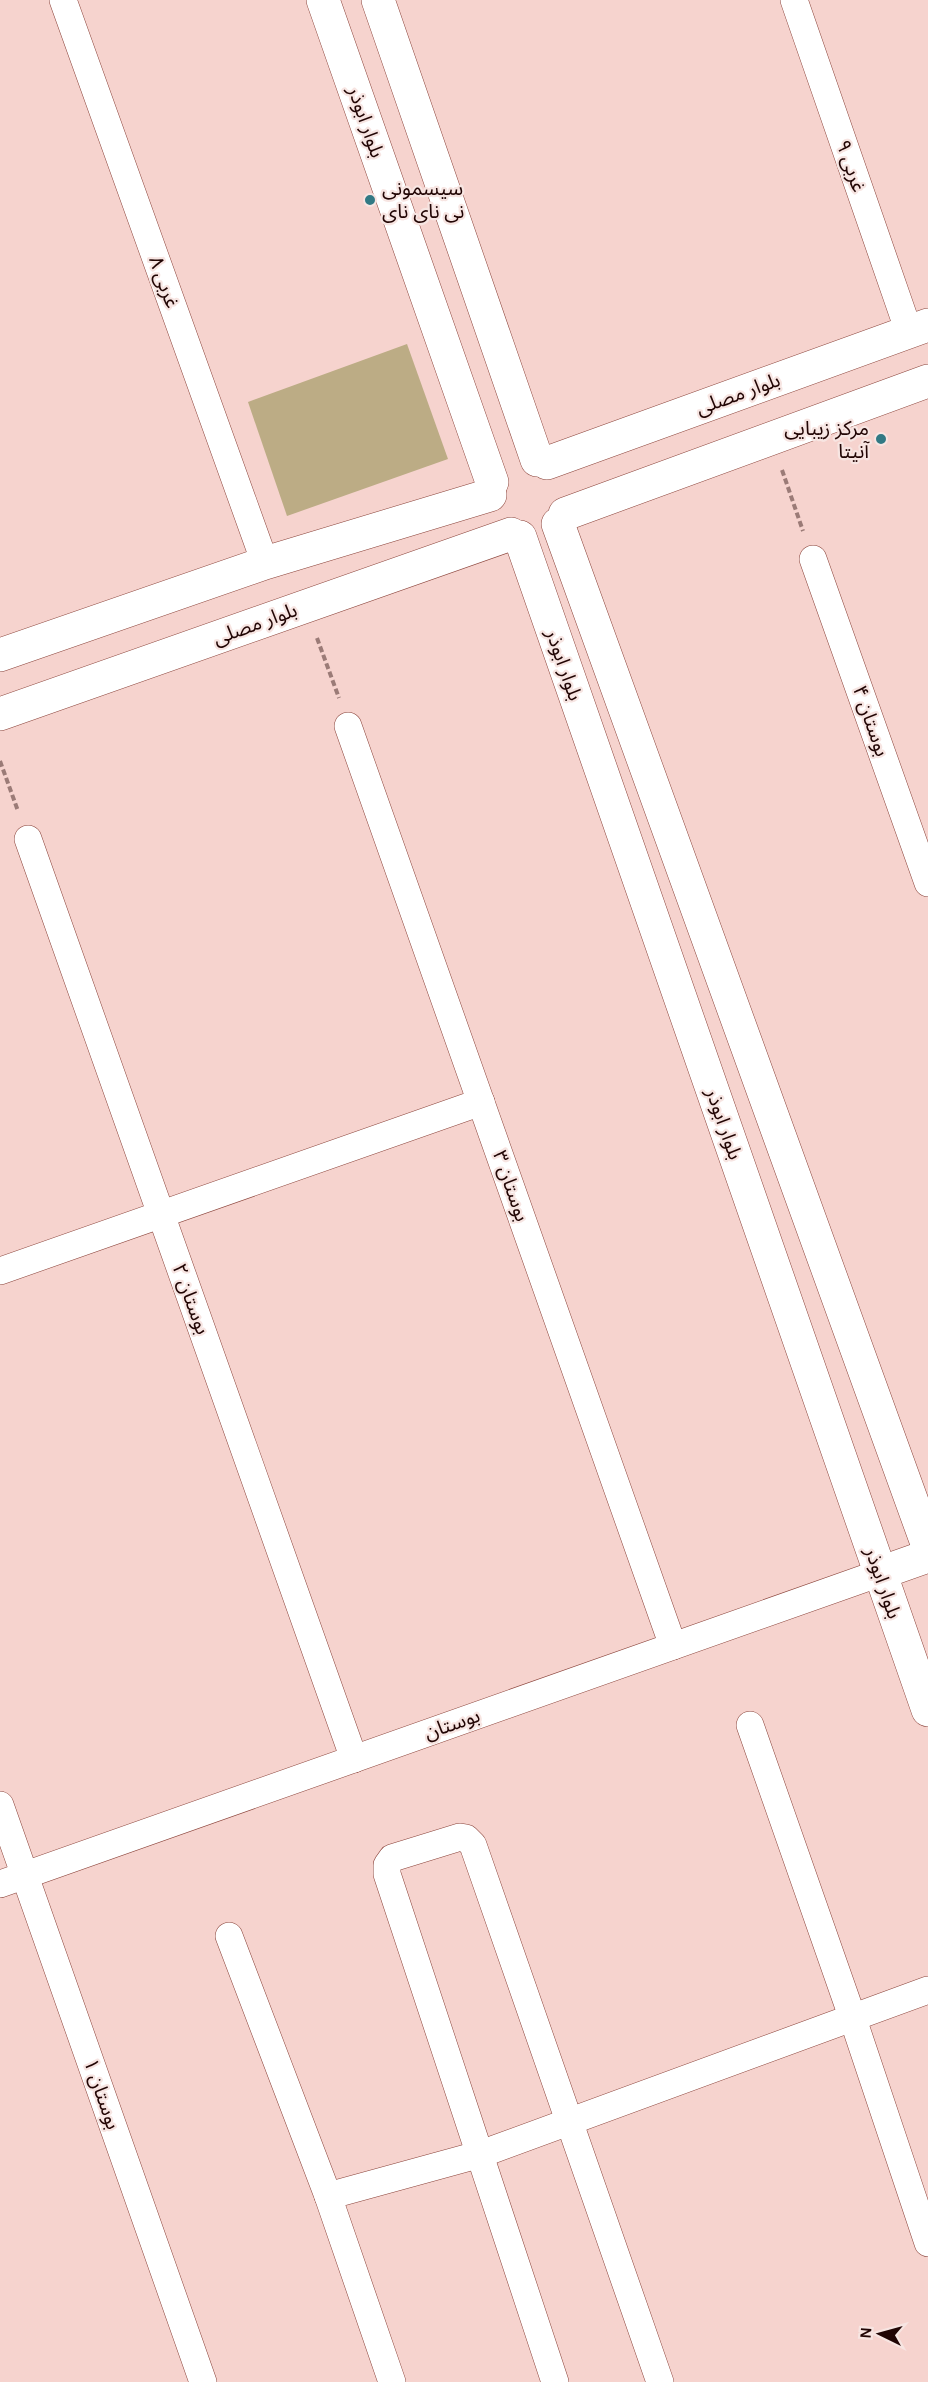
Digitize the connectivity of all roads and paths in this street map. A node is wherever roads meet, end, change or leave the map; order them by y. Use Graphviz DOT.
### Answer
graph roads {
  1 [pos="63,0"];
  2 [pos="323,0"];
  3 [pos="378,0"];
  4 [pos="794,0"];
  5 [pos="918,328"];
  6 [pos="928,381"];
  7 [pos="770,438"];
  8 [pos="542,461"];
  9 [pos="491,489"];
  10 [pos="562,519"];
  11 [pos="516,536"];
  12 [pos="813,559"];
  13 [pos="265,563"];
  14 [pos="306,606"];
  15 [pos="0,654"];
  16 [pos="0,714"];
  17 [pos="348,726"];
  18 [pos="0,761"];
  19 [pos="28,839"];
  20 [pos="928,883"];
  21 [pos="481,1102"];
  22 [pos="161,1214"];
  23 [pos="0,1271"];
  24 [pos="928,1546"];
  25 [pos="928,1556"];
  26 [pos="880,1573"];
  27 [pos="674,1646"];
  28 [pos="928,1710"];
  29 [pos="750,1725"];
  30 [pos="354,1759"];
  31 [pos="0,1805"];
  32 [pos="12,1879"];
  33 [pos="230,1936"];
  34 [pos="928,1990"];
  35 [pos="853,2019"];
  36 [pos="569,2121"];
  37 [pos="481,2154"];
  38 [pos="327,2196"];
  39 [pos="928,2243"];
  40 [pos="203,2382"];
  41 [pos="392,2382"];
  42 [pos="555,2382"];
  43 [pos="660,2382"];
  1 -- 13 [label="street, ۸ غربی"];
  2 -- 9 [label="main road, بلوار ابوذر"];
  3 -- 8 [label="main road"];
  4 -- 5 [label="street, ۹ غربی"];
  5 -- 8 [label="main road, بلوار مصلی"];
  6 -- 7 [label="main road"];
  7 -- 10 [label="main road"];
  7 -- 12 [label="path"];
  8 -- 9 [label="main road"];
  8 -- 10 [label="main road"];
  9 -- 11 [label="main road"];
  9 -- 13 [label="main road"];
  10 -- 11 [label="main road"];
  10 -- 24 [label="main road"];
  11 -- 14 [label="main road, بلوار مصلی"];
  11 -- 26 [label="main road, بلوار ابوذر"];
  12 -- 20 [label="street, بوستان ۴"];
  13 -- 15 [label="main road"];
  14 -- 16 [label="main road, بلوار مصلی"];
  14 -- 17 [label="path"];
  17 -- 21 [label="street, بوستان ۳"];
  18 -- 19 [label="path"];
  19 -- 22 [label="street, بوستان ۲"];
  21 -- 22 [label="street"];
  21 -- 27 [label="street, بوستان ۳"];
  22 -- 23 [label="street"];
  22 -- 30 [label="street, بوستان ۲"];
  25 -- 26 [label="main road"];
  26 -- 27 [label="street, بوستان"];
  26 -- 28 [label="main road, بلوار ابوذر"];
  27 -- 30 [label="street, بوستان"];
  29 -- 35 [label="street"];
  30 -- 32 [label="street, بوستان"];
  31 -- 32 [label="street, بوستان ۱"];
  32 -- 40 [label="street, بوستان ۱"];
  33 -- 38 [label="street"];
  34 -- 35 [label="street"];
  35 -- 36 [label="street"];
  35 -- 39 [label="street"];
  36 -- 37 [label="street"];
  36 -- 37 [label="street"];
  36 -- 43 [label="street"];
  37 -- 38 [label="street"];
  37 -- 42 [label="street"];
  38 -- 41 [label="street"];
}
